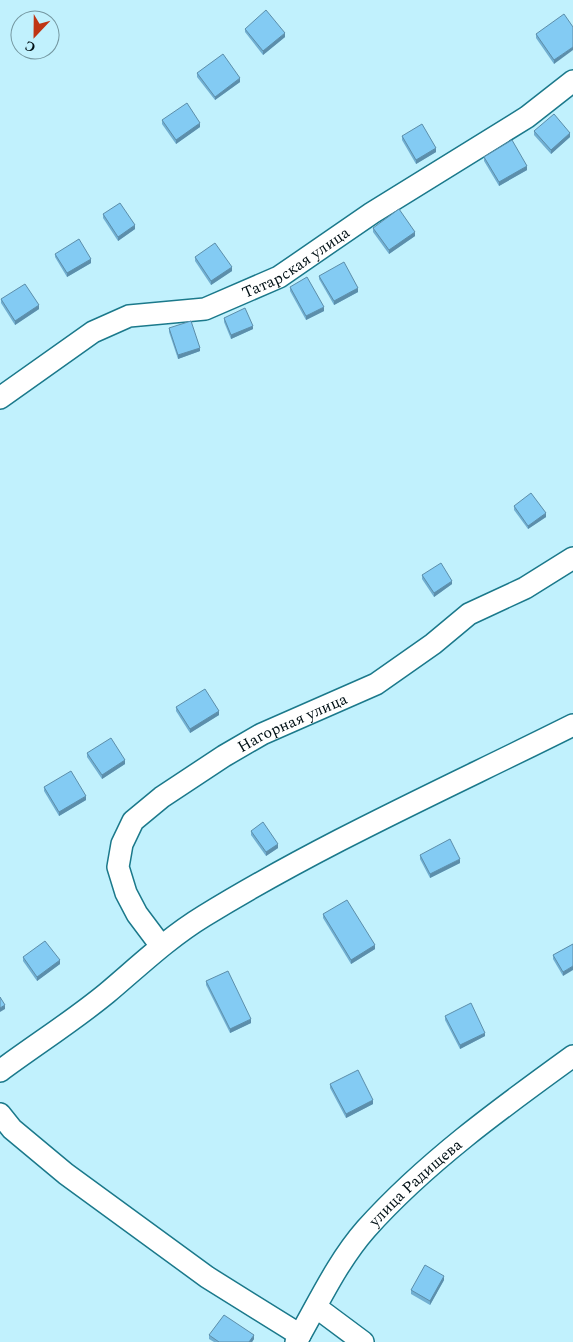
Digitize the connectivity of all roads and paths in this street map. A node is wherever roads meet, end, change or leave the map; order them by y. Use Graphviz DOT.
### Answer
graph roads {
  1 [pos="573,81"];
  2 [pos="0,398"];
  3 [pos="573,558"];
  4 [pos="573,725"];
  5 [pos="161,946"];
  6 [pos="573,1056"];
  7 [pos="0,1071"];
  8 [pos="0,1114"];
  9 [pos="316,1307"];
  10 [pos="298,1339"];
  11 [pos="363,1342"];
  1 -- 2 [label="street, Татарская улица"];
  3 -- 5 [label="street, Нагорная улица"];
  4 -- 5 [label="street"];
  5 -- 7 [label="street"];
  6 -- 9 [label="street, улица Радищева"];
  8 -- 10 [label="street"];
  9 -- 10 [label="street, улица Радищева"];
  9 -- 11 [label="street"];
}
